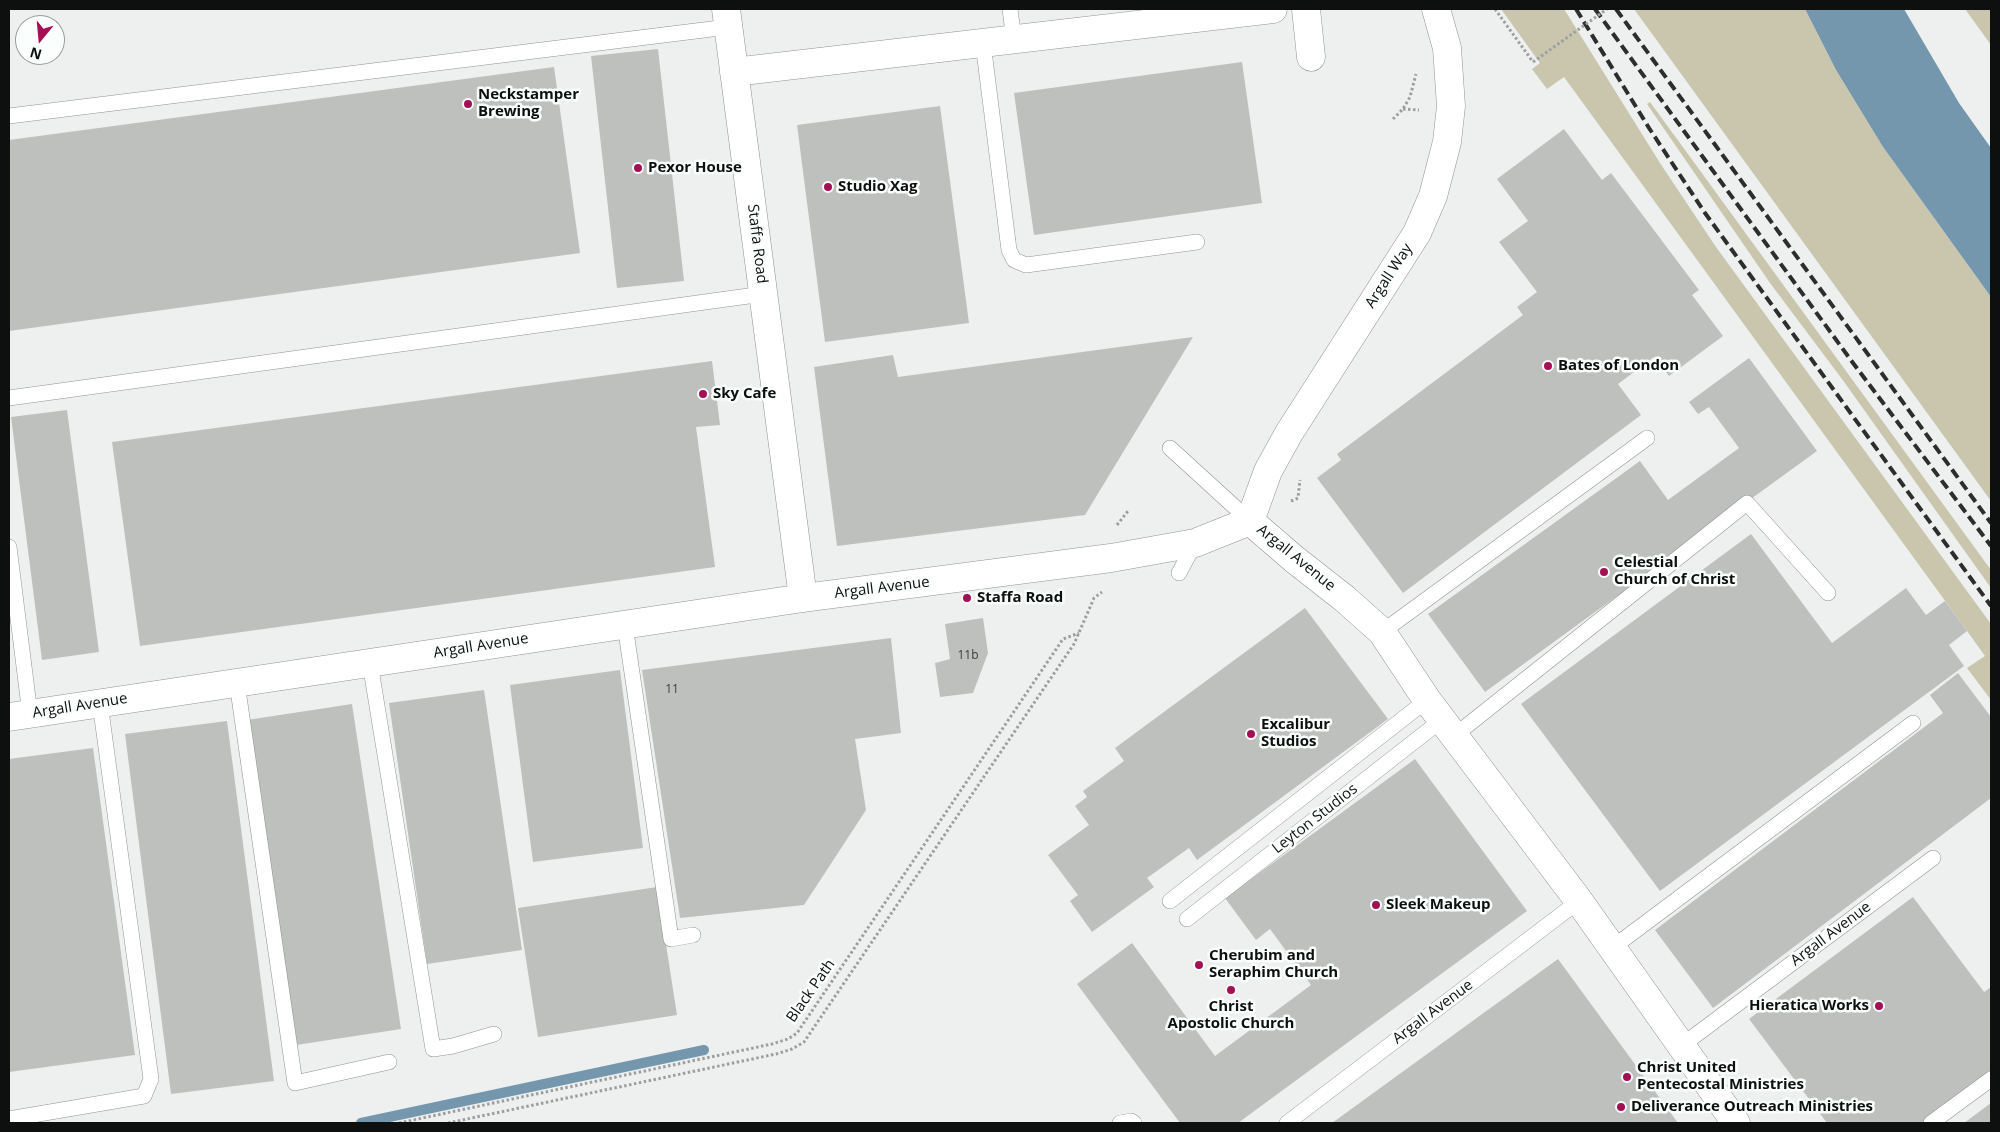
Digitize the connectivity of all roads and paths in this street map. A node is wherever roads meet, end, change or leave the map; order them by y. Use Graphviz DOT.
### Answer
graph roads {
  1 [pos="1010,9"];
  2 [pos="1273,9"];
  3 [pos="1306,9"];
  4 [pos="1436,9"];
  5 [pos="1495,9"];
  6 [pos="1607,9"];
  7 [pos="727,18"];
  8 [pos="1014,40"];
  9 [pos="983,43"];
  10 [pos="1311,57"];
  11 [pos="734,72"];
  12 [pos="1410,97"];
  13 [pos="1427,108"];
  14 [pos="1403,109"];
  15 [pos="9,116"];
  16 [pos="1393,119"];
  17 [pos="1197,242"];
  18 [pos="763,294"];
  19 [pos="9,398"];
  20 [pos="1647,438"];
  21 [pos="1170,448"];
  22 [pos="1250,521"];
  23 [pos="1195,543"];
  24 [pos="9,547"];
  25 [pos="1179,573"];
  26 [pos="1828,593"];
  27 [pos="803,598"];
  28 [pos="1094,598"];
  29 [pos="625,625"];
  30 [pos="1079,632"];
  31 [pos="1382,632"];
  32 [pos="370,663"];
  33 [pos="237,683"];
  34 [pos="100,704"];
  35 [pos="20,716"];
  36 [pos="1441,718"];
  37 [pos="1913,723"];
  38 [pos="1933,858"];
  39 [pos="1170,901"];
  40 [pos="1579,901"];
  41 [pos="1187,918"];
  42 [pos="693,935"];
  43 [pos="1612,948"];
  44 [pos="494,1034"];
  45 [pos="1682,1046"];
  46 [pos="389,1062"];
  47 [pos="1991,1079"];
  48 [pos="9,1119"];
  49 [pos="399,1123"];
  50 [pos="448,1123"];
  51 [pos="1120,1123"];
  52 [pos="1134,1123"];
  53 [pos="1287,1123"];
  54 [pos="1736,1123"];
  55 [pos="1931,1123"];
  1 -- 8 [label="lane"];
  2 -- 8 [label="street"];
  3 -- 10 [label="street"];
  4 -- 22 [label="street, Argall Way"];
  5 -- 6 [label="path, bridge"];
  7 -- 11 [label="street, Staffa Road"];
  7 -- 15 [label="lane"];
  8 -- 9 [label="street"];
  9 -- 11 [label="street"];
  9 -- 17 [label="lane"];
  11 -- 18 [label="street, Staffa Road"];
  12 -- 14 [label="path"];
  13 -- 14 [label="path"];
  14 -- 16 [label="path"];
  18 -- 19 [label="lane"];
  18 -- 27 [label="street, Staffa Road"];
  20 -- 31 [label="lane"];
  21 -- 22 [label="lane"];
  22 -- 23 [label="street, Argall Avenue"];
  22 -- 31 [label="street, Argall Avenue"];
  23 -- 25 [label="lane"];
  23 -- 27 [label="street, Argall Avenue"];
  24 -- 35 [label="lane"];
  26 -- 36 [label="lane"];
  27 -- 29 [label="street, Argall Avenue"];
  28 -- 30 [label="path, Black Path"];
  29 -- 32 [label="street, Argall Avenue"];
  29 -- 42 [label="lane"];
  30 -- 49 [label="path, Black Path"];
  30 -- 50 [label="path, Black Path"];
  31 -- 36 [label="street, Argall Avenue"];
  32 -- 33 [label="street, Argall Avenue"];
  32 -- 44 [label="lane"];
  33 -- 34 [label="street, Argall Avenue"];
  33 -- 46 [label="lane"];
  34 -- 35 [label="street, Argall Avenue"];
  34 -- 48 [label="lane"];
  36 -- 39 [label="lane"];
  36 -- 40 [label="street, Argall Avenue"];
  36 -- 41 [label="lane, Leyton Studios"];
  37 -- 43 [label="lane"];
  38 -- 45 [label="lane, Argall Avenue"];
  40 -- 43 [label="street, Argall Avenue"];
  40 -- 53 [label="lane, Argall Avenue"];
  43 -- 45 [label="street, Argall Avenue"];
  45 -- 54 [label="street, Argall Avenue"];
  47 -- 55 [label="lane"];
  51 -- 52 [label="lane"];
}
